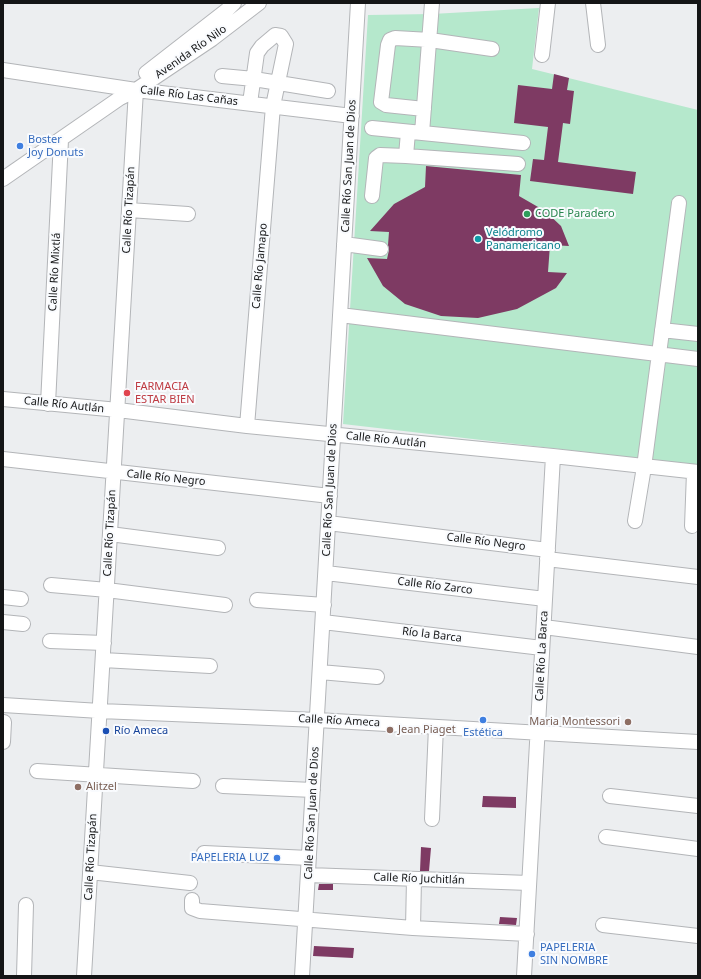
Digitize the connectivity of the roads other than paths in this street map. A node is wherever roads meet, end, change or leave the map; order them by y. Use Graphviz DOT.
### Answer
graph roads {
  1 [pos="234,3"];
  2 [pos="259,3"];
  3 [pos="358,3"];
  4 [pos="432,3"];
  5 [pos="548,3"];
  6 [pos="594,3"];
  7 [pos="430,40"];
  8 [pos="598,45"];
  9 [pos="492,49"];
  10 [pos="542,55"];
  11 [pos="3,70"];
  12 [pos="222,76"];
  13 [pos="254,79"];
  14 [pos="278,84"];
  15 [pos="328,91"];
  16 [pos="128,92"];
  17 [pos="250,103"];
  18 [pos="273,106"];
  19 [pos="424,109"];
  20 [pos="352,116"];
  21 [pos="372,128"];
  22 [pos="408,132"];
  23 [pos="422,133"];
  24 [pos="61,140"];
  25 [pos="523,143"];
  26 [pos="406,156"];
  27 [pos="518,164"];
  28 [pos="3,179"];
  29 [pos="372,196"];
  30 [pos="679,203"];
  31 [pos="129,210"];
  32 [pos="188,214"];
  33 [pos="344,244"];
  34 [pos="380,250"];
  35 [pos="340,315"];
  36 [pos="662,330"];
  37 [pos="698,334"];
  38 [pos="659,354"];
  39 [pos="698,359"];
  40 [pos="3,399"];
  41 [pos="48,404"];
  42 [pos="118,410"];
  43 [pos="247,426"];
  44 [pos="334,434"];
  45 [pos="553,456"];
  46 [pos="3,459"];
  47 [pos="644,466"];
  48 [pos="114,472"];
  49 [pos="696,472"];
  50 [pos="330,496"];
  51 [pos="635,521"];
  52 [pos="328,523"];
  53 [pos="692,526"];
  54 [pos="110,534"];
  55 [pos="218,548"];
  56 [pos="548,555"];
  57 [pos="326,573"];
  58 [pos="698,577"];
  59 [pos="51,585"];
  60 [pos="107,590"];
  61 [pos="3,597"];
  62 [pos="21,599"];
  63 [pos="545,599"];
  64 [pos="257,600"];
  65 [pos="225,605"];
  66 [pos="324,606"];
  67 [pos="3,622"];
  68 [pos="323,622"];
  69 [pos="23,624"];
  70 [pos="544,627"];
  71 [pos="50,641"];
  72 [pos="104,643"];
  73 [pos="698,647"];
  74 [pos="542,648"];
  75 [pos="103,660"];
  76 [pos="210,666"];
  77 [pos="320,672"];
  78 [pos="377,677"];
  79 [pos="3,706"];
  80 [pos="100,711"];
  81 [pos="317,720"];
  82 [pos="4,722"];
  83 [pos="436,727"];
  84 [pos="538,733"];
  85 [pos="3,742"];
  86 [pos="698,742"];
  87 [pos="37,772"];
  88 [pos="96,775"];
  89 [pos="193,781"];
  90 [pos="223,786"];
  91 [pos="313,790"];
  92 [pos="610,796"];
  93 [pos="698,806"];
  94 [pos="432,819"];
  95 [pos="606,837"];
  96 [pos="698,849"];
  97 [pos="204,853"];
  98 [pos="309,858"];
  99 [pos="90,872"];
  100 [pos="308,875"];
  101 [pos="414,879"];
  102 [pos="190,883"];
  103 [pos="529,883"];
  104 [pos="192,900"];
  105 [pos="26,905"];
  106 [pos="306,920"];
  107 [pos="603,925"];
  108 [pos="413,928"];
  109 [pos="526,934"];
  110 [pos="698,936"];
  111 [pos="24,976"];
  112 [pos="84,976"];
  113 [pos="302,976"];
  114 [pos="524,976"];
  1 -- 16 [label="street, Avenida Río Nilo"];
  2 -- 16 [label="street, Avenida Río Nilo"];
  3 -- 20 [label="street, Calle Río San Juan de Dios"];
  4 -- 7 [label="street"];
  5 -- 10 [label="street"];
  6 -- 8 [label="street"];
  7 -- 9 [label="street"];
  7 -- 19 [label="street"];
  7 -- 19 [label="street"];
  11 -- 16 [label="street, Calle Río Las Cañas"];
  12 -- 13 [label="street"];
  13 -- 14 [label="street"];
  13 -- 14 [label="street, Calle Río Jamapo"];
  13 -- 17 [label="street"];
  14 -- 15 [label="street"];
  14 -- 18 [label="street, Calle Río Jamapo"];
  16 -- 17 [label="street, Calle Río Las Cañas"];
  16 -- 24 [label="street, Avenida Río Nilo"];
  16 -- 31 [label="street, Calle Río Tizapán"];
  17 -- 18 [label="street, Calle Río Las Cañas"];
  18 -- 20 [label="street, Calle Río Las Cañas"];
  18 -- 43 [label="street, Calle Río Jamapo"];
  19 -- 23 [label="street"];
  20 -- 33 [label="street, Calle Río San Juan de Dios"];
  21 -- 22 [label="street"];
  22 -- 23 [label="street"];
  22 -- 26 [label="street"];
  23 -- 25 [label="street"];
  24 -- 28 [label="street, Avenida Río Nilo"];
  24 -- 41 [label="street, Calle Río Mixtlá"];
  26 -- 27 [label="street"];
  26 -- 29 [label="street"];
  30 -- 36 [label="street"];
  31 -- 32 [label="street"];
  31 -- 42 [label="street, Calle Río Tizapán"];
  33 -- 34 [label="street"];
  33 -- 35 [label="street, Calle Río San Juan de Dios"];
  35 -- 38 [label="street"];
  35 -- 44 [label="street, Calle Río San Juan de Dios"];
  36 -- 37 [label="street"];
  36 -- 38 [label="street"];
  38 -- 39 [label="street"];
  38 -- 47 [label="street"];
  40 -- 41 [label="street, Calle Río Autlán"];
  41 -- 42 [label="street, Calle Río Autlán"];
  42 -- 43 [label="street, Calle Río Autlán"];
  42 -- 48 [label="street, Calle Río Tizapán"];
  43 -- 44 [label="street, Calle Río Autlán"];
  44 -- 45 [label="street, Calle Río Autlán"];
  44 -- 50 [label="street, Calle Río San Juan de Dios"];
  45 -- 47 [label="street, Calle Río Autlán"];
  45 -- 56 [label="street, Calle Río La Barca"];
  46 -- 48 [label="street, Calle Río Negro"];
  47 -- 49 [label="street, Calle Río Autlán"];
  47 -- 51 [label="street"];
  48 -- 50 [label="street, Calle Río Negro"];
  48 -- 54 [label="street, Calle Río Tizapán"];
  49 -- 53 [label="street"];
  50 -- 52 [label="street, Calle Río San Juan de Dios"];
  52 -- 56 [label="street, Calle Río Negro"];
  52 -- 57 [label="street, Calle Río San Juan de Dios"];
  54 -- 55 [label="street"];
  54 -- 60 [label="street, Calle Río Tizapán"];
  56 -- 58 [label="street, Calle Río Negro"];
  56 -- 63 [label="street, Calle Río La Barca"];
  57 -- 63 [label="street, Calle Río Zarco"];
  57 -- 66 [label="street, Calle Río San Juan de Dios"];
  59 -- 60 [label="street"];
  60 -- 65 [label="street"];
  60 -- 72 [label="street, Calle Río Tizapán"];
  61 -- 62 [label="street"];
  63 -- 70 [label="street, Calle Río La Barca"];
  64 -- 66 [label="street"];
  66 -- 68 [label="street, Calle Río San Juan de Dios"];
  67 -- 69 [label="street"];
  68 -- 74 [label="street, Río la Barca"];
  68 -- 77 [label="street, Calle Río San Juan de Dios"];
  70 -- 73 [label="street"];
  70 -- 74 [label="street, Calle Río La Barca"];
  71 -- 72 [label="street"];
  72 -- 75 [label="street, Calle Río Tizapán"];
  74 -- 84 [label="street, Calle Río La Barca"];
  75 -- 76 [label="street"];
  75 -- 80 [label="street, Calle Río Tizapán"];
  77 -- 78 [label="street"];
  77 -- 81 [label="street, Calle Río San Juan de Dios"];
  79 -- 80 [label="street, Calle Río Ameca"];
  80 -- 81 [label="street, Calle Río Ameca"];
  80 -- 88 [label="street, Calle Río Tizapán"];
  81 -- 83 [label="street, Calle Río Ameca"];
  81 -- 91 [label="street, Calle Río San Juan de Dios"];
  82 -- 85 [label="street"];
  83 -- 84 [label="street, Calle Río Ameca"];
  83 -- 94 [label="street"];
  84 -- 86 [label="street, Calle Río Ameca"];
  84 -- 103 [label="street, Calle Río La Barca"];
  87 -- 88 [label="street"];
  88 -- 89 [label="street"];
  88 -- 99 [label="street, Calle Río Tizapán"];
  90 -- 91 [label="street"];
  91 -- 98 [label="street, Calle Río San Juan de Dios"];
  92 -- 93 [label="street"];
  95 -- 96 [label="street"];
  97 -- 98 [label="street"];
  98 -- 100 [label="street, Calle Río San Juan de Dios"];
  99 -- 102 [label="street"];
  99 -- 112 [label="street, Calle Río Tizapán"];
  100 -- 101 [label="street, Calle Río Juchitlán"];
  100 -- 106 [label="street, Calle Río San Juan de Dios"];
  101 -- 103 [label="street, Calle Río Juchitlán"];
  101 -- 108 [label="street"];
  103 -- 109 [label="street, Calle Río La Barca"];
  104 -- 106 [label="street"];
  105 -- 111 [label="street"];
  106 -- 108 [label="street"];
  106 -- 113 [label="street, Calle Río San Juan de Dios"];
  107 -- 110 [label="street"];
  108 -- 109 [label="street"];
  109 -- 114 [label="street, Calle Río La Barca"];
}
